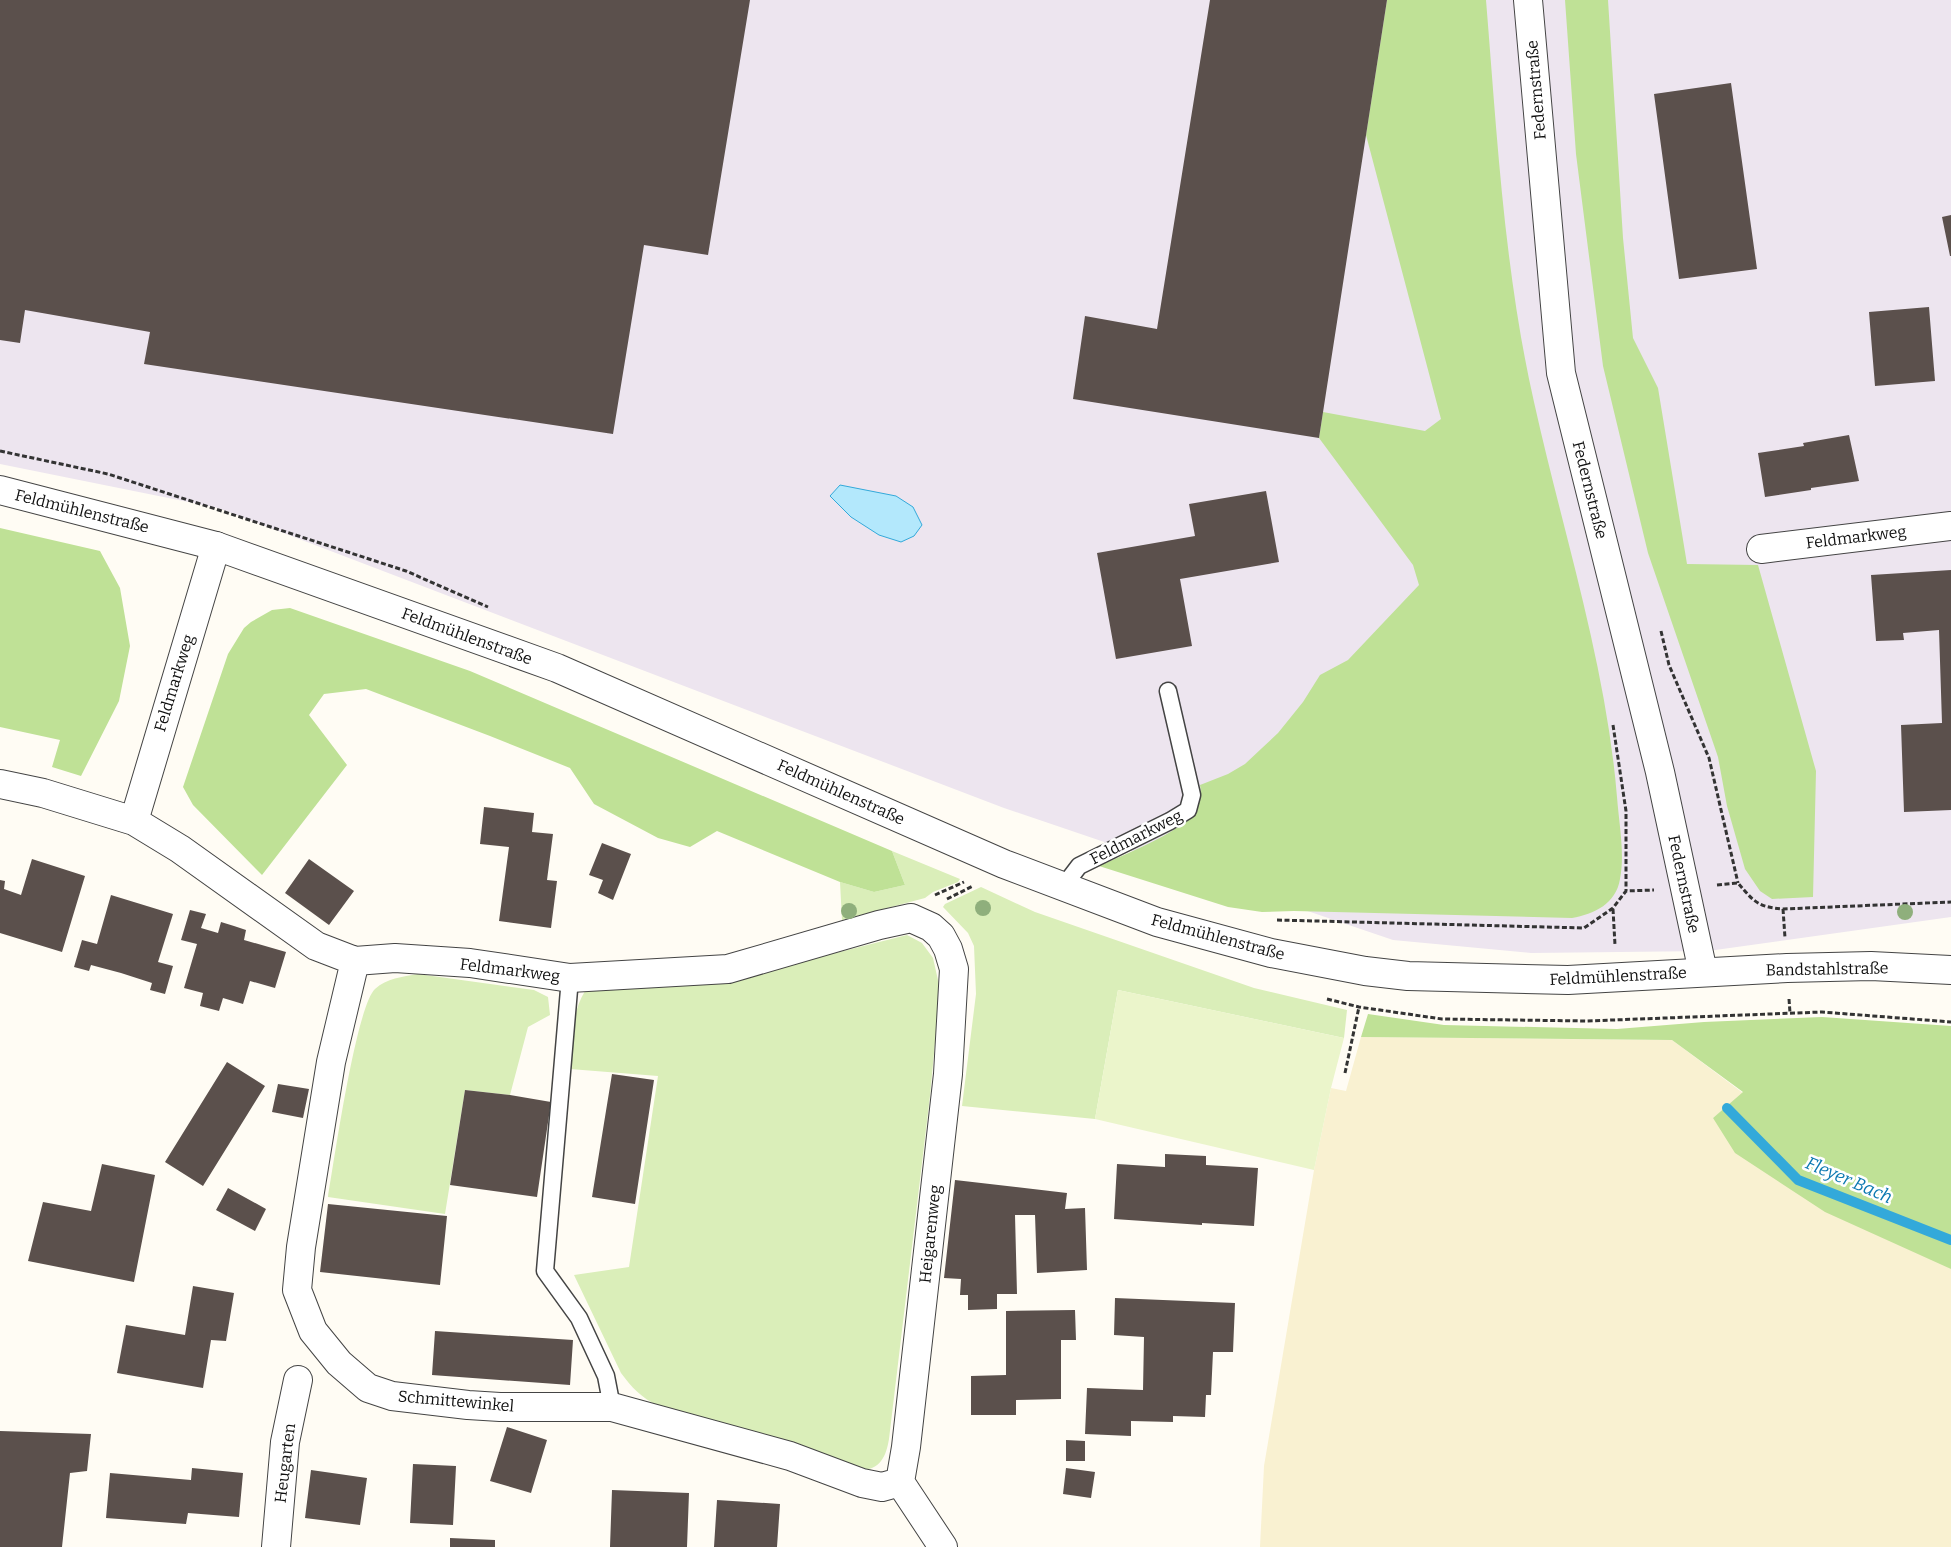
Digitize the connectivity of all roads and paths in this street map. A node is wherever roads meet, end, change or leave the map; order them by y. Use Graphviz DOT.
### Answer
graph roads {
  1 [pos="1528,0"];
  2 [pos="0,451"];
  3 [pos="0,490"];
  4 [pos="1951,526"];
  5 [pos="216,546"];
  6 [pos="1761,549"];
  7 [pos="495,610"];
  8 [pos="1660,627"];
  9 [pos="1168,691"];
  10 [pos="0,784"];
  11 [pos="134,821"];
  12 [pos="971,878"];
  13 [pos="1738,883"];
  14 [pos="974,885"];
  15 [pos="1063,887"];
  16 [pos="1686,889"];
  17 [pos="1951,902"];
  18 [pos="941,903"];
  19 [pos="915,920"];
  20 [pos="1269,920"];
  21 [pos="355,960"];
  22 [pos="1951,970"];
  23 [pos="1365,971"];
  24 [pos="1703,972"];
  25 [pos="570,978"];
  26 [pos="1345,1073"];
  27 [pos="298,1380"];
  28 [pos="612,1407"];
  29 [pos="900,1482"];
  30 [pos="276,1547"];
  31 [pos="943,1547"];
  1 -- 16 [label="street, Federnstraße"];
  2 -- 7 [label="path"];
  3 -- 5 [label="street, Feldmühlenstraße"];
  4 -- 6 [label="street, Feldmarkweg"];
  5 -- 11 [label="street, Feldmarkweg"];
  5 -- 15 [label="street, Feldmühlenstraße"];
  8 -- 13 [label="path"];
  9 -- 15 [label="lane, Feldmarkweg"];
  10 -- 11 [label="street, Feldmarkweg"];
  11 -- 21 [label="street, Feldmarkweg"];
  12 -- 19 [label="path"];
  13 -- 16 [label="path"];
  13 -- 17 [label="path"];
  14 -- 18 [label="path"];
  15 -- 23 [label="street, Feldmühlenstraße"];
  16 -- 20 [label="path"];
  16 -- 24 [label="street, Federnstraße"];
  19 -- 25 [label="street, Feldmarkweg"];
  19 -- 29 [label="street, Heigarenweg"];
  21 -- 25 [label="street, Feldmarkweg"];
  21 -- 28 [label="street, Schmittewinkel"];
  22 -- 24 [label="street, Bandstahlstraße"];
  23 -- 24 [label="street, Feldmühlenstraße"];
  23 -- 26 [label="path"];
  25 -- 28 [label="lane"];
  27 -- 30 [label="street, Heugarten"];
  28 -- 29 [label="street, Schmittewinkel"];
  29 -- 31 [label="street"];
}
